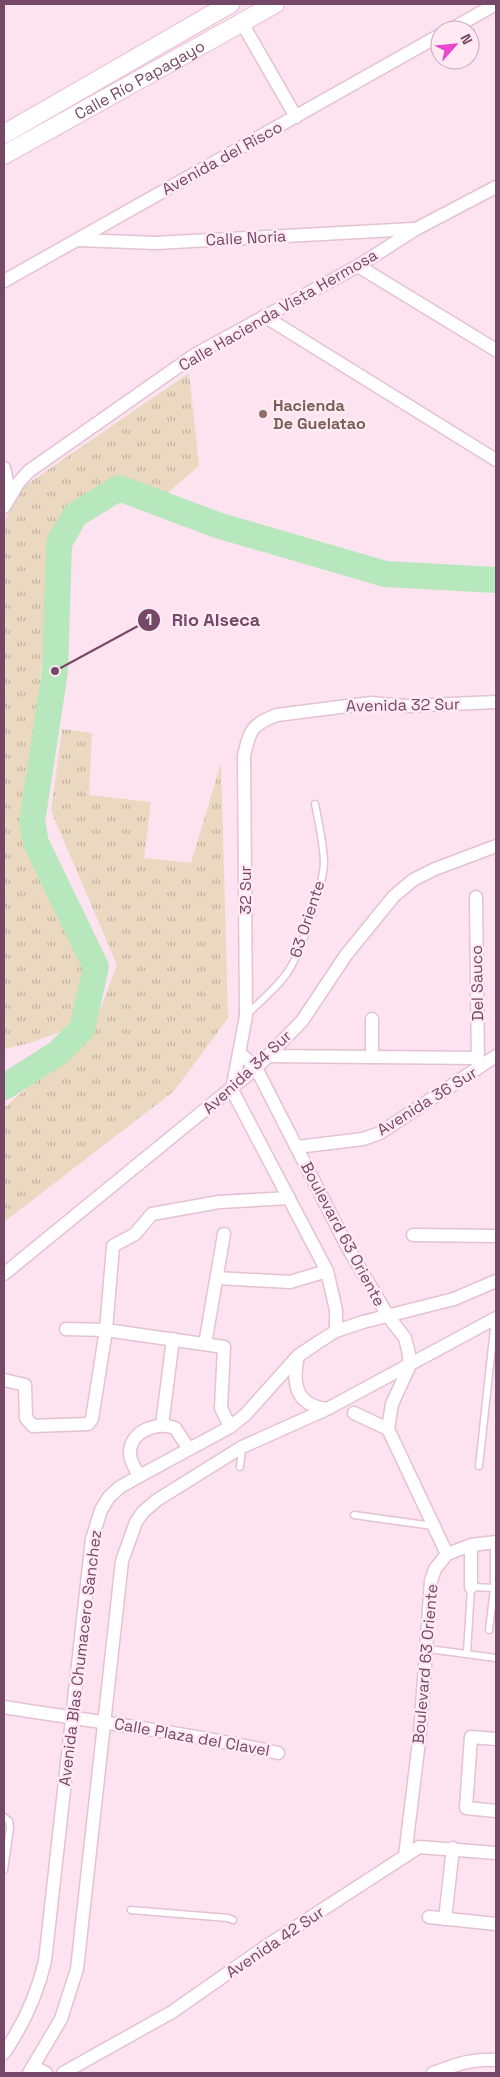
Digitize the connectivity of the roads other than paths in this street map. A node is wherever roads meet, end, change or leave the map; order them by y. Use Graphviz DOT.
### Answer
graph roads {
  1 [pos="230,4"];
  2 [pos="275,4"];
  3 [pos="496,4"];
  4 [pos="468,20"];
  5 [pos="242,23"];
  6 [pos="430,41"];
  7 [pos="296,117"];
  8 [pos="4,134"];
  9 [pos="4,155"];
  10 [pos="496,187"];
  11 [pos="416,229"];
  12 [pos="77,240"];
  13 [pos="358,266"];
  14 [pos="4,280"];
  15 [pos="264,316"];
  16 [pos="496,350"];
  17 [pos="496,460"];
  18 [pos="4,468"];
  19 [pos="10,495"];
  20 [pos="4,508"];
  21 [pos="496,702"];
  22 [pos="253,728"];
  23 [pos="315,804"];
  24 [pos="496,846"];
  25 [pos="476,898"];
  26 [pos="246,1016"];
  27 [pos="372,1019"];
  28 [pos="239,1052"];
  29 [pos="267,1056"];
  30 [pos="496,1056"];
  31 [pos="372,1057"];
  32 [pos="478,1063"];
  33 [pos="256,1068"];
  34 [pos="232,1090"];
  35 [pos="297,1147"];
  36 [pos="289,1198"];
  37 [pos="224,1234"];
  38 [pos="413,1235"];
  39 [pos="496,1236"];
  40 [pos="328,1271"];
  41 [pos="4,1274"];
  42 [pos="217,1278"];
  43 [pos="496,1281"];
  44 [pos="388,1316"];
  45 [pos="496,1319"];
  46 [pos="66,1329"];
  47 [pos="106,1330"];
  48 [pos="336,1331"];
  49 [pos="173,1339"];
  50 [pos="205,1344"];
  51 [pos="298,1356"];
  52 [pos="409,1367"];
  53 [pos="4,1380"];
  54 [pos="328,1409"];
  55 [pos="354,1413"];
  56 [pos="162,1425"];
  57 [pos="230,1427"];
  58 [pos="388,1429"];
  59 [pos="242,1447"];
  60 [pos="189,1449"];
  61 [pos="479,1466"];
  62 [pos="240,1468"];
  63 [pos="139,1476"];
  64 [pos="354,1515"];
  65 [pos="434,1526"];
  66 [pos="495,1542"];
  67 [pos="471,1545"];
  68 [pos="447,1554"];
  69 [pos="471,1587"];
  70 [pos="495,1588"];
  71 [pos="489,1630"];
  72 [pos="436,1650"];
  73 [pos="467,1654"];
  74 [pos="496,1658"];
  75 [pos="4,1708"];
  76 [pos="71,1718"];
  77 [pos="106,1721"];
  78 [pos="496,1739"];
  79 [pos="278,1753"];
  80 [pos="496,1811"];
  81 [pos="4,1817"];
  82 [pos="453,1848"];
  83 [pos="496,1853"];
  84 [pos="405,1856"];
  85 [pos="4,1870"];
  86 [pos="131,1910"];
  87 [pos="428,1917"];
  88 [pos="445,1919"];
  89 [pos="234,1920"];
  90 [pos="496,1924"];
  91 [pos="4,2053"];
  92 [pos="496,2060"];
  93 [pos="32,2070"];
  94 [pos="46,2073"];
  95 [pos="63,2073"];
  96 [pos="433,2073"];
  1 -- 8 [label="main road, Calle Río Papagayo"];
  2 -- 5 [label="main road, Calle Río Papagayo"];
  3 -- 4 [label="street"];
  5 -- 7 [label="street"];
  5 -- 9 [label="main road, Calle Río Papagayo"];
  6 -- 7 [label="street, Avenida del Risco"];
  7 -- 12 [label="street, Avenida del Risco"];
  10 -- 11 [label="street, Calle Hacienda Vista Hermosa"];
  11 -- 12 [label="street, Calle Noria"];
  11 -- 13 [label="street, Calle Hacienda Vista Hermosa"];
  12 -- 14 [label="street, Avenida del Risco"];
  13 -- 15 [label="street, Calle Hacienda Vista Hermosa"];
  13 -- 16 [label="street"];
  15 -- 17 [label="street"];
  15 -- 19 [label="street, Calle Hacienda Vista Hermosa"];
  18 -- 19 [label="street"];
  19 -- 20 [label="street, Calle Hacienda Vista Hermosa"];
  21 -- 22 [label="street, Avenida 32 Sur"];
  22 -- 26 [label="street, 32 Sur"];
  23 -- 26 [label="lane, 63 Oriente"];
  24 -- 29 [label="street, Avenida 34 Sur"];
  25 -- 32 [label="street, Del Sauco"];
  26 -- 28 [label="street, 32 Sur"];
  27 -- 31 [label="street"];
  28 -- 33 [label="street"];
  28 -- 34 [label="street, 32 Sur"];
  29 -- 31 [label="street"];
  29 -- 33 [label="street, Avenida 34 Sur"];
  30 -- 32 [label="street, Avenida 36 Sur"];
  31 -- 32 [label="street"];
  32 -- 35 [label="street, Avenida 36 Sur"];
  33 -- 34 [label="street, Avenida 34 Sur"];
  33 -- 35 [label="street, Boulevard 63 Oriente"];
  34 -- 36 [label="street, Boulevard 63 Oriente"];
  34 -- 41 [label="street, Avenida 34 Sur"];
  35 -- 44 [label="street, Boulevard 63 Oriente"];
  36 -- 40 [label="street, Boulevard 63 Oriente"];
  36 -- 47 [label="street"];
  37 -- 42 [label="street"];
  38 -- 39 [label="street"];
  40 -- 42 [label="street"];
  40 -- 48 [label="street, Boulevard 63 Oriente"];
  42 -- 50 [label="street"];
  43 -- 44 [label="street, Avenida Blas Chumacero Sanchez"];
  44 -- 48 [label="street, Avenida Blas Chumacero Sanchez"];
  44 -- 52 [label="street, Boulevard 63 Oriente"];
  45 -- 52 [label="street, Avenida Blas Chumacero Sanchez"];
  45 -- 61 [label="lane"];
  46 -- 47 [label="street"];
  47 -- 49 [label="street"];
  47 -- 53 [label="street"];
  48 -- 51 [label="street, Avenida Blas Chumacero Sanchez"];
  49 -- 50 [label="street"];
  49 -- 56 [label="street"];
  50 -- 57 [label="street"];
  51 -- 54 [label="street"];
  51 -- 57 [label="street, Avenida Blas Chumacero Sanchez"];
  52 -- 54 [label="street, Avenida Blas Chumacero Sanchez"];
  52 -- 58 [label="street"];
  54 -- 59 [label="street, Avenida Blas Chumacero Sanchez"];
  55 -- 58 [label="street"];
  56 -- 60 [label="street"];
  56 -- 63 [label="street"];
  57 -- 60 [label="street, Avenida Blas Chumacero Sanchez"];
  58 -- 65 [label="street"];
  59 -- 62 [label="lane"];
  59 -- 77 [label="street, Avenida Blas Chumacero Sanchez"];
  60 -- 63 [label="street, Avenida Blas Chumacero Sanchez"];
  63 -- 76 [label="street, Avenida Blas Chumacero Sanchez"];
  64 -- 65 [label="lane"];
  65 -- 68 [label="street"];
  66 -- 67 [label="street"];
  66 -- 70 [label="lane"];
  67 -- 68 [label="street"];
  67 -- 69 [label="street"];
  68 -- 84 [label="street, Boulevard 63 Oriente"];
  69 -- 70 [label="lane"];
  69 -- 73 [label="lane"];
  70 -- 71 [label="lane"];
  72 -- 73 [label="lane"];
  73 -- 74 [label="lane"];
  75 -- 76 [label="street, Calle Plaza del Clavel"];
  76 -- 77 [label="street, Calle Plaza del Clavel"];
  76 -- 91 [label="street, Avenida Blas Chumacero Sanchez"];
  77 -- 79 [label="street, Calle Plaza del Clavel"];
  77 -- 93 [label="street, Avenida Blas Chumacero Sanchez"];
  78 -- 80 [label="street"];
  81 -- 85 [label="lane"];
  82 -- 83 [label="street, Avenida 42 Sur"];
  82 -- 84 [label="street, Avenida 42 Sur"];
  82 -- 88 [label="street"];
  84 -- 95 [label="street, Avenida 42 Sur"];
  86 -- 89 [label="lane"];
  87 -- 88 [label="street"];
  88 -- 90 [label="street"];
  92 -- 96 [label="street"];
  93 -- 94 [label="street"];
}
